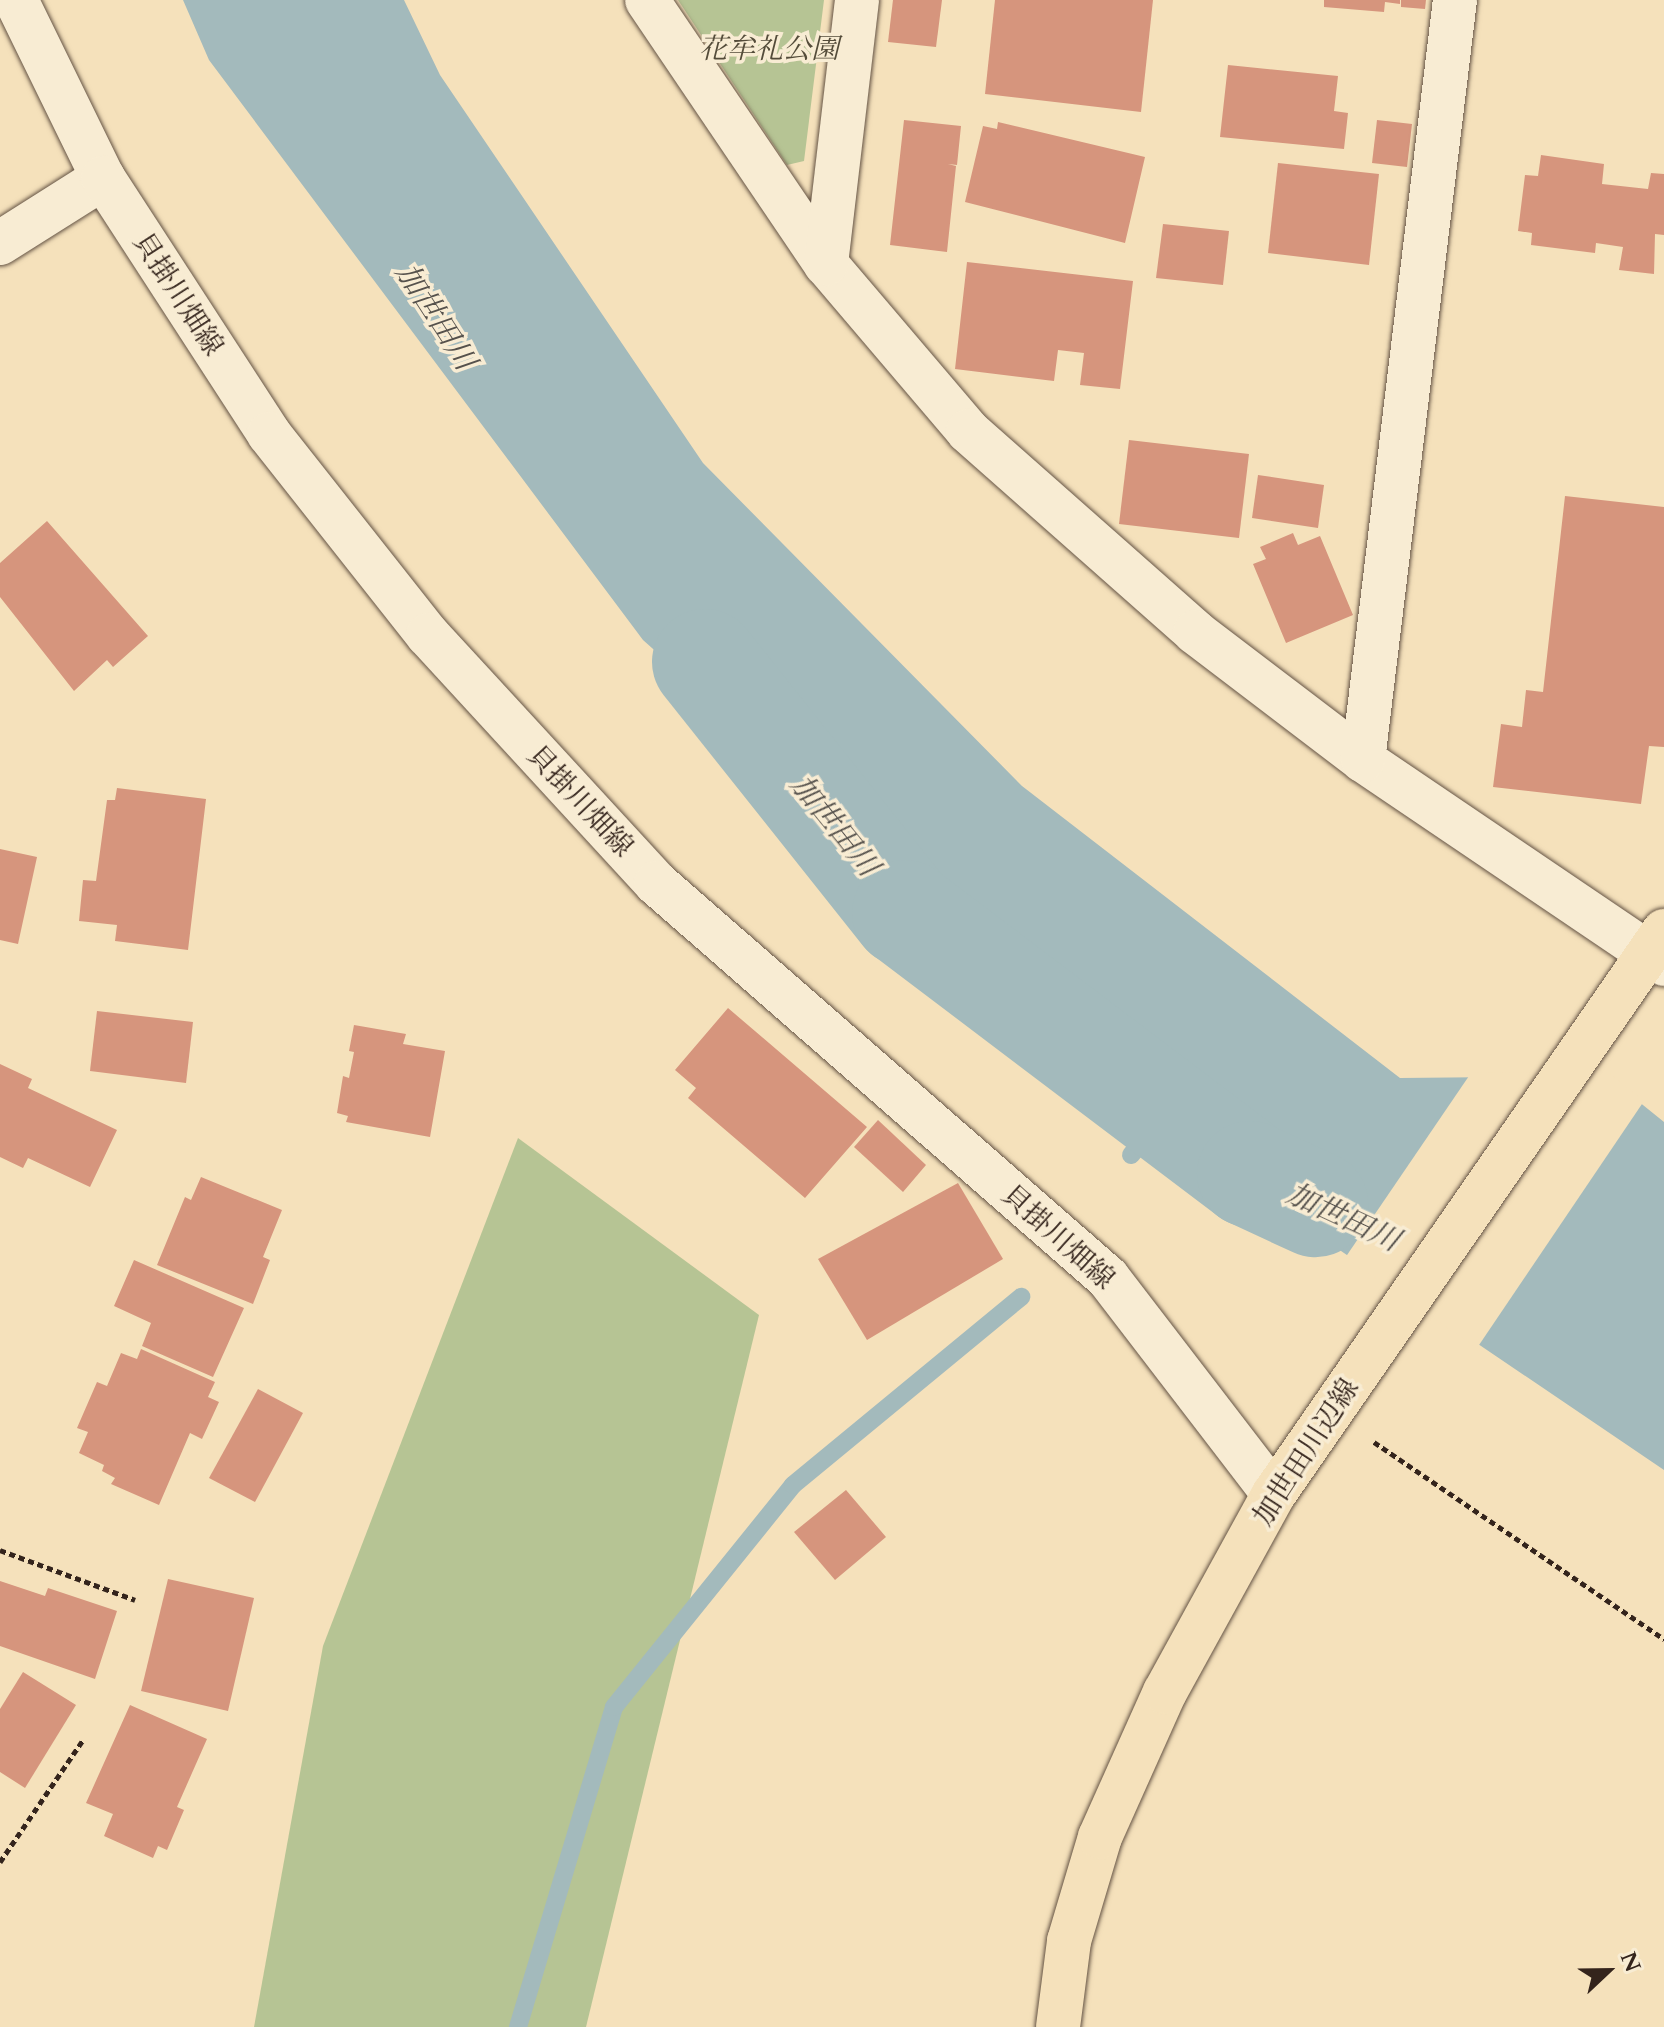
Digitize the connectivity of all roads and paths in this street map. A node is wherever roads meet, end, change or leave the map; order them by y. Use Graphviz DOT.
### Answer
graph roads {
  1 [pos="16,0"];
  2 [pos="647,0"];
  3 [pos="857,0"];
  4 [pos="1455,0"];
  5 [pos="103,178"];
  6 [pos="0,243"];
  7 [pos="826,264"];
  8 [pos="1363,760"];
  9 [pos="1659,950"];
  10 [pos="1335,1405"];
  11 [pos="1274,1494"];
  12 [pos="0,1550"];
  13 [pos="135,1600"];
  14 [pos="1664,1639"];
  15 [pos="83,1740"];
  16 [pos="0,1862"];
  17 [pos="1058,2027"];
  1 -- 5 [label="street, 貝掛川畑線"];
  2 -- 7 [label="street"];
  3 -- 7 [label="street"];
  4 -- 8 [label="street"];
  5 -- 6 [label="street"];
  5 -- 11 [label="street, 貝掛川畑線"];
  7 -- 8 [label="street"];
  8 -- 9 [label="street"];
  9 -- 10 [label="main road, 加世田川辺線"];
  10 -- 11 [label="main road, 加世田川辺線"];
  10 -- 14 [label="path"];
  11 -- 17 [label="main road, 加世田川辺線"];
  12 -- 13 [label="path"];
  15 -- 16 [label="path"];
}
